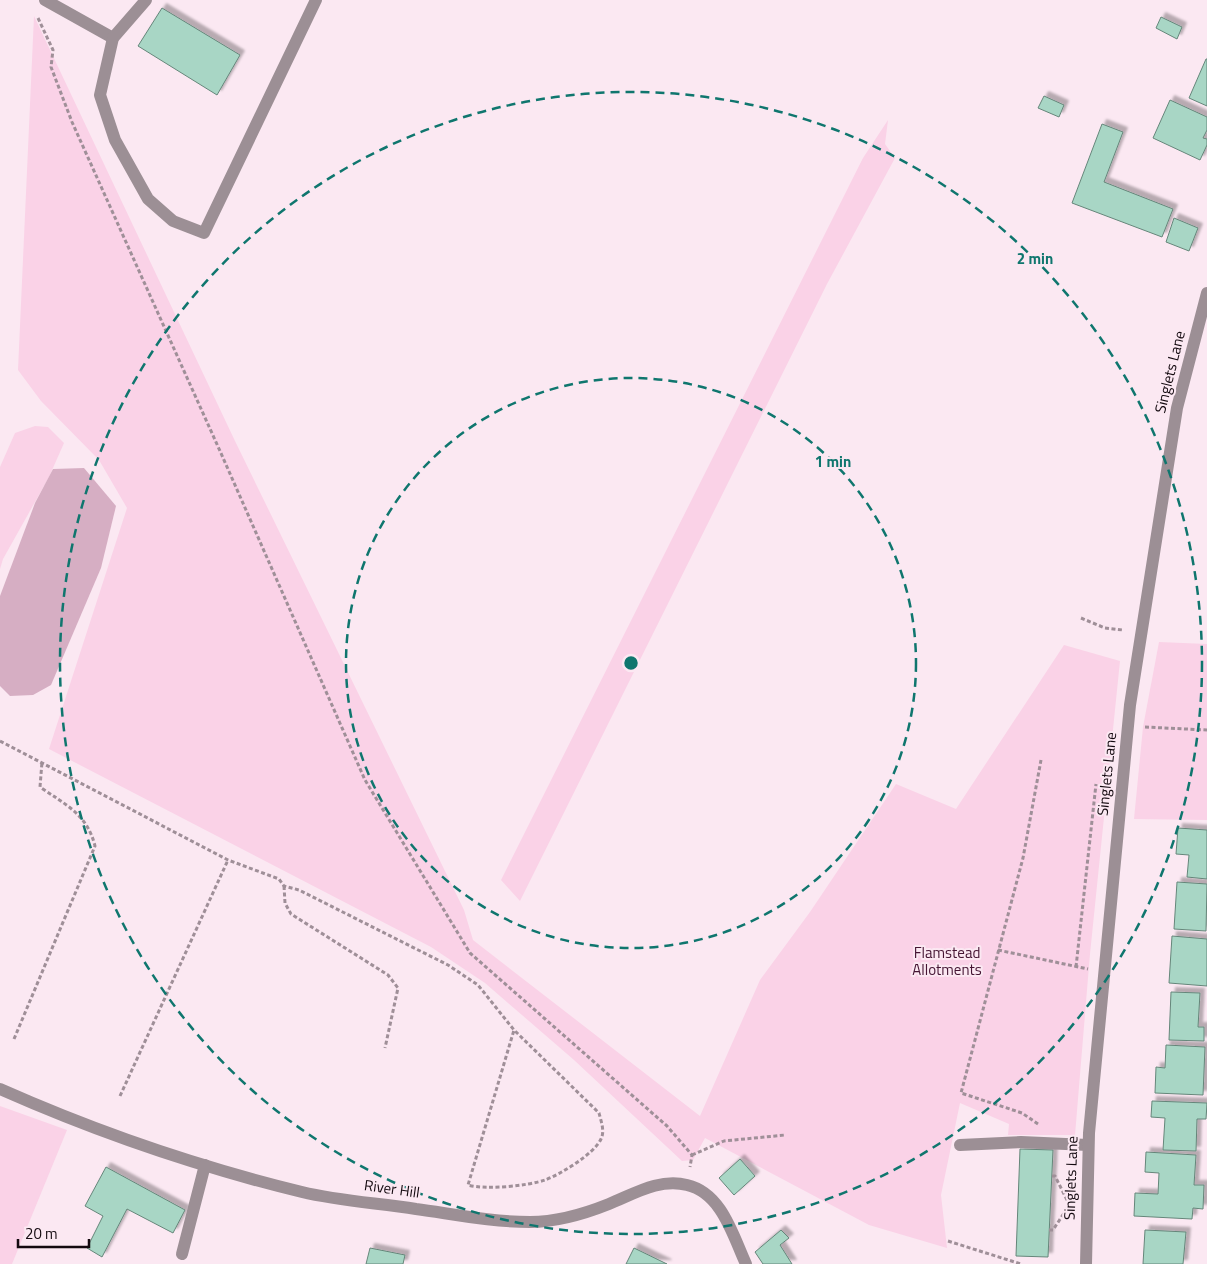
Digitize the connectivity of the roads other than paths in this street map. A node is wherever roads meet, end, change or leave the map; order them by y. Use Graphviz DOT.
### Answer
graph roads {
  1 [pos="44,0"];
  2 [pos="146,0"];
  3 [pos="316,0"];
  4 [pos="114,38"];
  5 [pos="1207,293"];
  6 [pos="0,1089"];
  7 [pos="960,1145"];
  8 [pos="1088,1145"];
  9 [pos="205,1165"];
  10 [pos="182,1254"];
  11 [pos="746,1264"];
  12 [pos="1086,1264"];
  1 -- 4 [label="street"];
  2 -- 4 [label="street"];
  3 -- 4 [label="street"];
  5 -- 8 [label="street, Singlets Lane"];
  6 -- 9 [label="street, River Hill"];
  7 -- 8 [label="street"];
  8 -- 12 [label="street, Singlets Lane"];
  9 -- 10 [label="street"];
  9 -- 11 [label="street, River Hill"];
}
